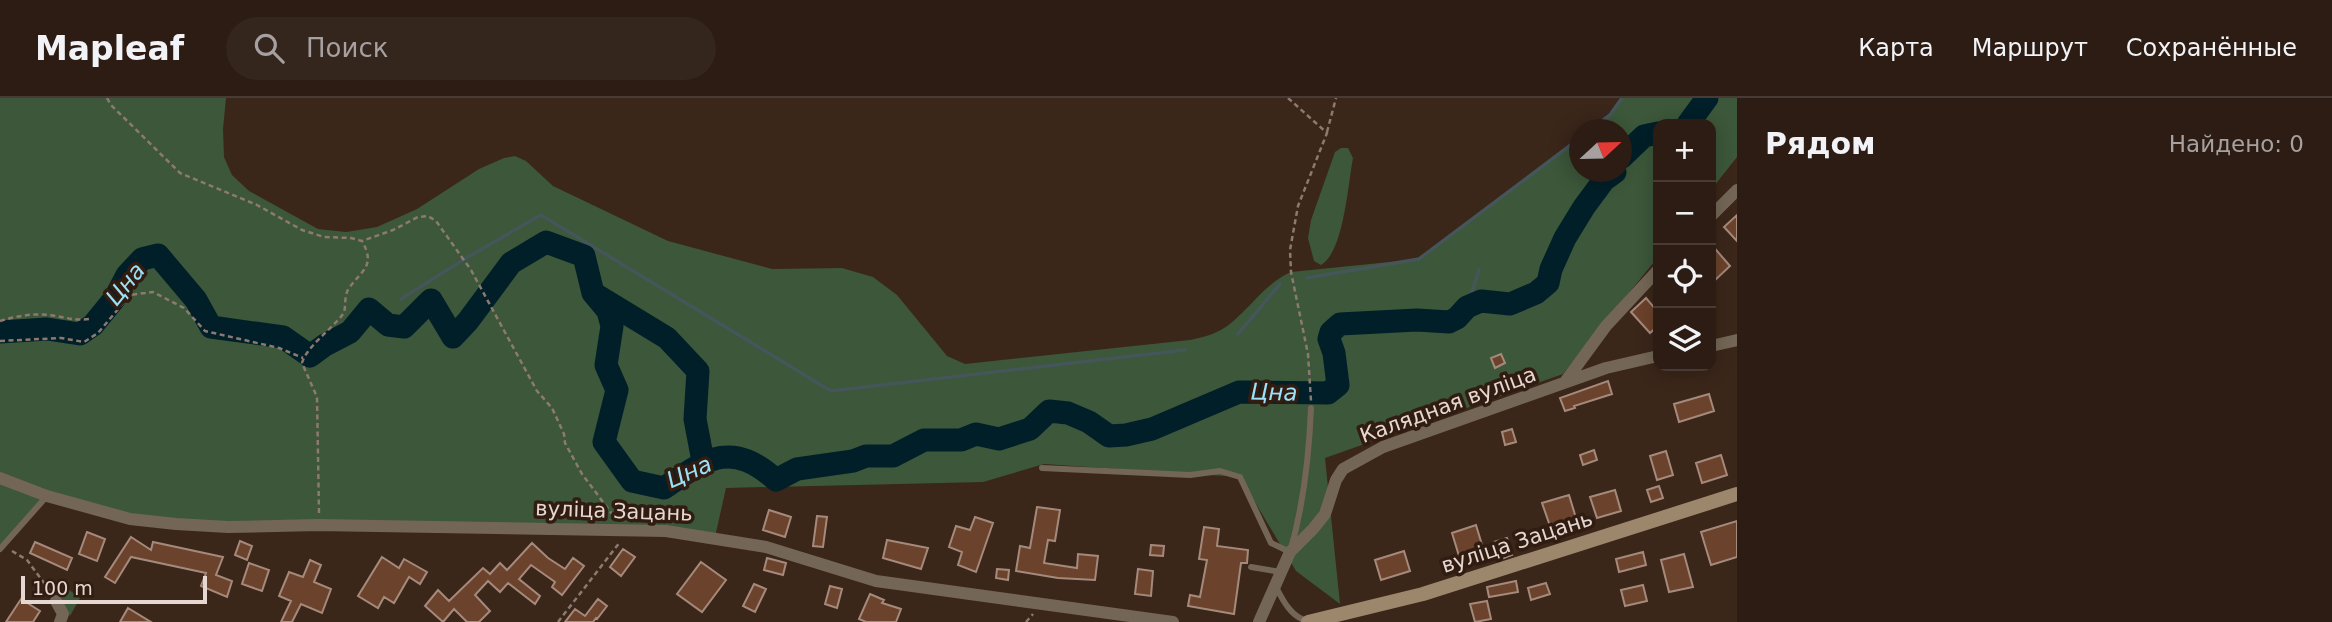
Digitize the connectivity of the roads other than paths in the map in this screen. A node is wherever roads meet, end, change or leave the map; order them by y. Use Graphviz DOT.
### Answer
graph roads {
  1 [pos="1737,190"];
  2 [pos="1716,211"];
  3 [pos="1653,275"];
  4 [pos="1737,340"];
  5 [pos="1716,345"];
  6 [pos="1653,357"];
  7 [pos="1565,382"];
  8 [pos="1311,408"];
  9 [pos="1042,468"];
  10 [pos="0,478"];
  11 [pos="1737,494"];
  12 [pos="47,496"];
  13 [pos="1,547"];
  14 [pos="1290,552"];
  15 [pos="1251,567"];
  16 [pos="1281,572"];
  17 [pos="1275,586"];
  18 [pos="56,601"];
  19 [pos="60,622"];
  20 [pos="1173,622"];
  21 [pos="1259,622"];
  22 [pos="1309,622"];
  1 -- 2 [label="street"];
  3 -- 7 [label="street"];
  4 -- 5 [label="street"];
  6 -- 7 [label="street, Калядная вуліца"];
  7 -- 14 [label="street, Калядная вуліца"];
  8 -- 14 [label="lane"];
  9 -- 14 [label="lane"];
  10 -- 12 [label="street, вуліца Зацань"];
  11 -- 22 [label="street, вуліца Зацань"];
  12 -- 13 [label="lane"];
  12 -- 20 [label="street, вуліца Зацань"];
  14 -- 16 [label="street, Калядная вуліца"];
  15 -- 16 [label="lane"];
  16 -- 17 [label="street, Калядная вуліца"];
  17 -- 21 [label="street, Калядная вуліца"];
  17 -- 22 [label="lane"];
  18 -- 19 [label="street"];
}
